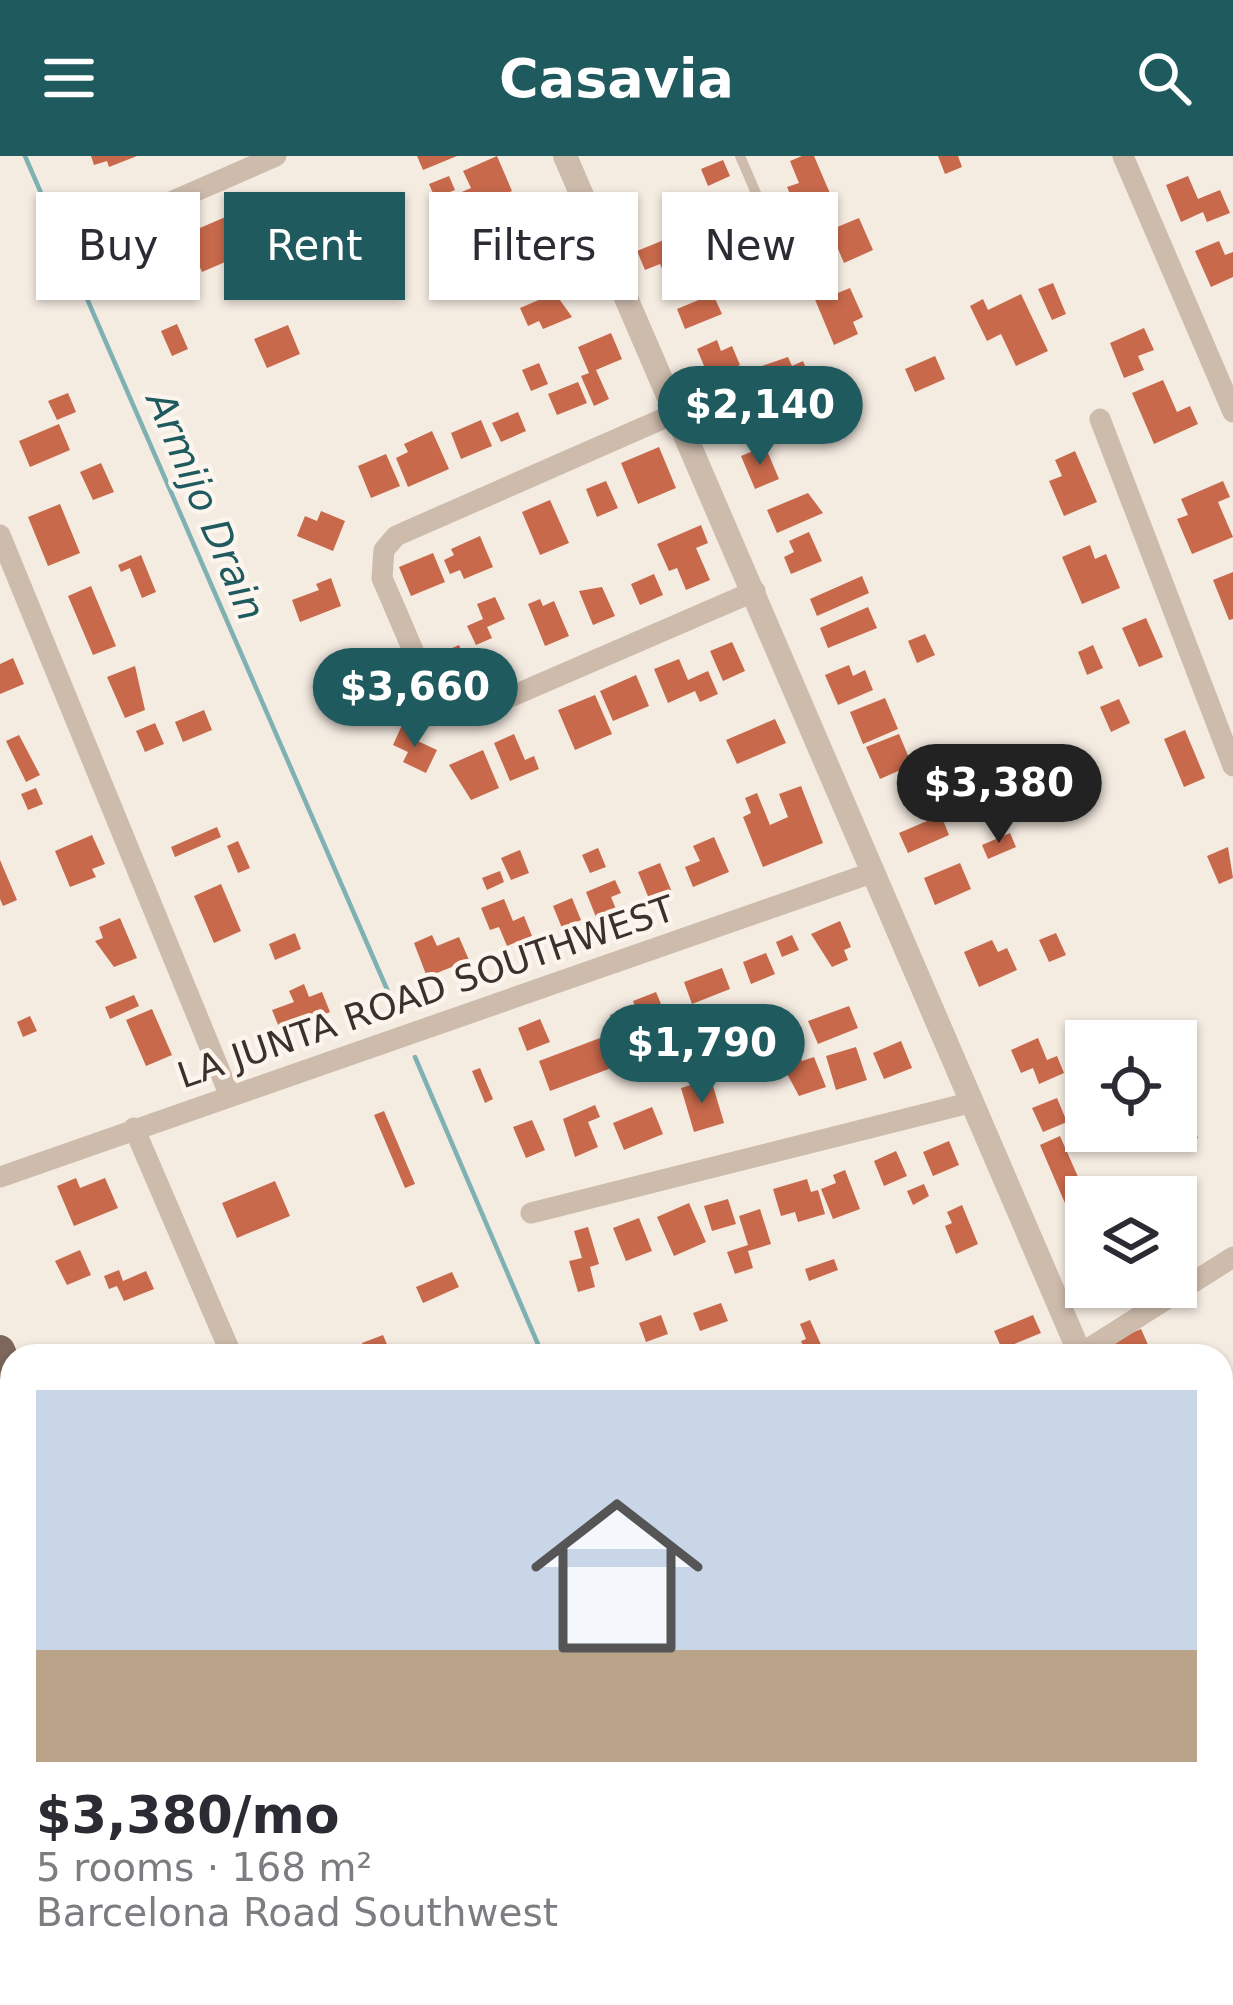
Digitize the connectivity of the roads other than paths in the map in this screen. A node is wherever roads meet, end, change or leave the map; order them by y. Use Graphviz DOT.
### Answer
graph roads {
  1 [pos="276,156"];
  2 [pos="566,156"];
  3 [pos="740,156"];
  4 [pos="1123,156"];
  5 [pos="193,192"];
  6 [pos="756,192"];
  7 [pos="1233,412"];
  8 [pos="676,413"];
  9 [pos="1100,419"];
  10 [pos="0,535"];
  11 [pos="755,591"];
  12 [pos="1233,766"];
  13 [pos="874,872"];
  14 [pos="230,1096"];
  15 [pos="973,1102"];
  16 [pos="134,1128"];
  17 [pos="0,1177"];
  18 [pos="532,1213"];
  19 [pos="1233,1257"];
  20 [pos="227,1344"];
  21 [pos="1076,1344"];
  22 [pos="1098,1344"];
  1 -- 5 [label="street"];
  2 -- 8 [label="street"];
  3 -- 6 [label="lane"];
  4 -- 7 [label="street"];
  8 -- 11 [label="street"];
  8 -- 11 [label="street"];
  9 -- 12 [label="street"];
  10 -- 14 [label="street"];
  11 -- 13 [label="street"];
  13 -- 14 [label="street, LA JUNTA ROAD SOUTHWEST"];
  13 -- 15 [label="street"];
  14 -- 16 [label="street, LA JUNTA ROAD SOUTHWEST"];
  15 -- 18 [label="street"];
  15 -- 21 [label="street"];
  16 -- 17 [label="street, LA JUNTA ROAD SOUTHWEST"];
  16 -- 20 [label="street"];
  19 -- 22 [label="street"];
}
